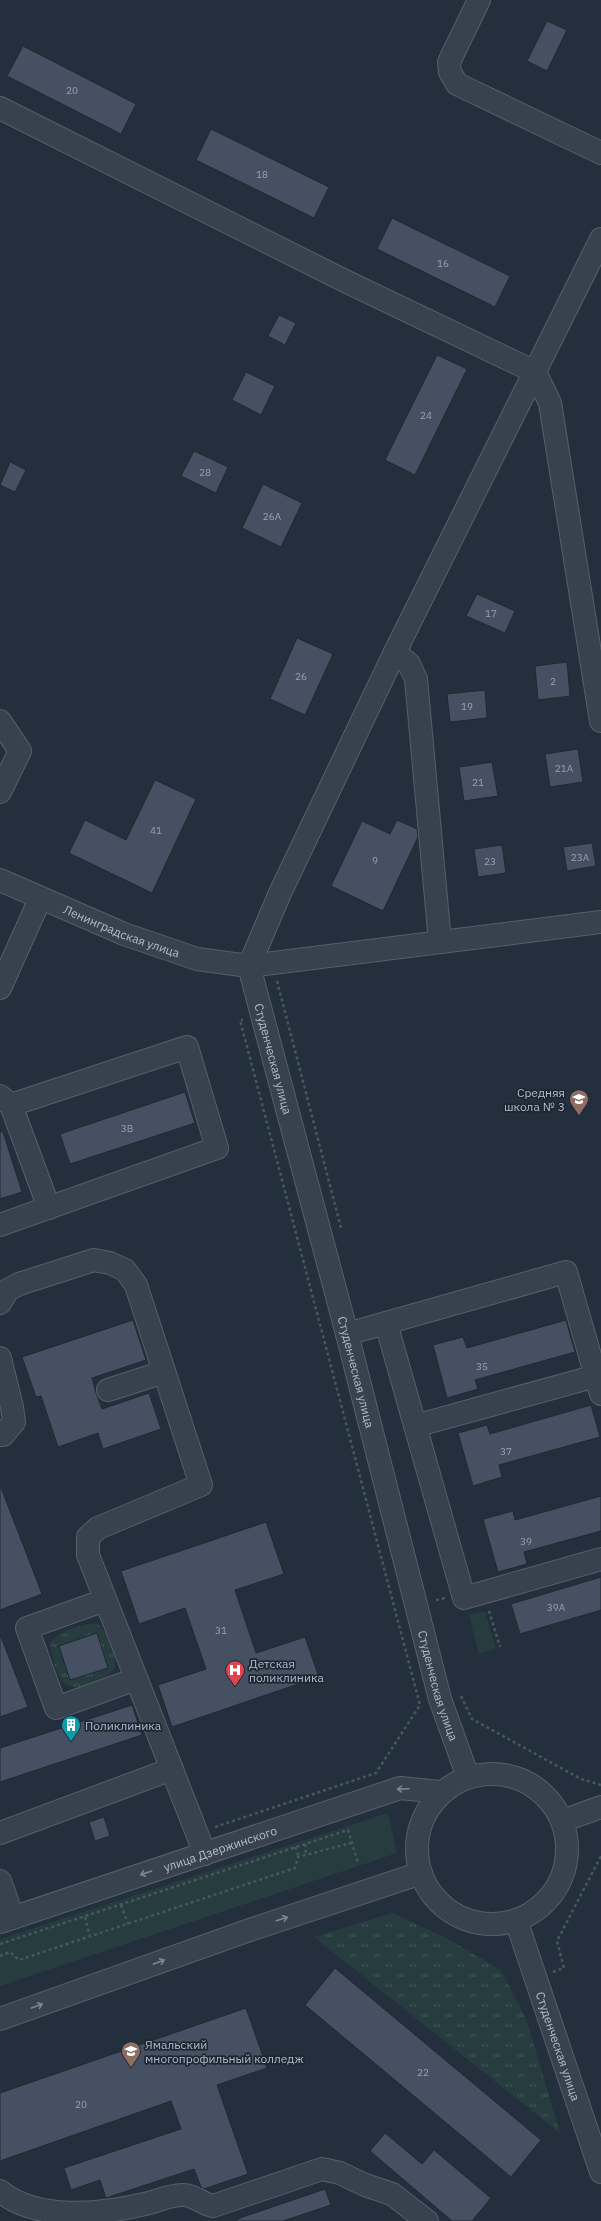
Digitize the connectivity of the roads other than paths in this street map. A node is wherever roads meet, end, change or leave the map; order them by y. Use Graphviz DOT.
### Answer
graph roads {
  1 [pos="479,0"];
  2 [pos="0,108"];
  3 [pos="601,153"];
  4 [pos="601,240"];
  5 [pos="535,372"];
  6 [pos="394,652"];
  7 [pos="601,721"];
  8 [pos="2,726"];
  9 [pos="0,792"];
  10 [pos="0,880"];
  11 [pos="40,899"];
  12 [pos="601,922"];
  13 [pos="440,942"];
  14 [pos="249,966"];
  15 [pos="0,988"];
  16 [pos="6,1101"];
  17 [pos="49,1208"];
  18 [pos="0,1225"];
  19 [pos="0,1303"];
  20 [pos="386,1323"];
  21 [pos="347,1334"];
  22 [pos="0,1358"];
  23 [pos="164,1372"];
  24 [pos="599,1385"];
  25 [pos="108,1390"];
  26 [pos="415,1426"];
  27 [pos="0,1435"];
  28 [pos="601,1559"];
  29 [pos="105,1600"];
  30 [pos="136,1679"];
  31 [pos="172,1770"];
  32 [pos="468,1777"];
  33 [pos="441,1792"];
  34 [pos="601,1807"];
  35 [pos="562,1821"];
  36 [pos="0,1833"];
  37 [pos="205,1854"];
  38 [pos="420,1873"];
  39 [pos="0,1881"];
  40 [pos="7,1920"];
  41 [pos="516,1920"];
  42 [pos="0,2019"];
  43 [pos="601,2172"];
  44 [pos="0,2190"];
  45 [pos="428,2221"];
  1 -- 3 [label="street"];
  2 -- 5 [label="street"];
  4 -- 5 [label="street"];
  5 -- 6 [label="street"];
  5 -- 7 [label="street"];
  6 -- 13 [label="street"];
  6 -- 14 [label="street"];
  8 -- 9 [label="street"];
  10 -- 11 [label="street, Ленинградская улица"];
  11 -- 14 [label="street, Ленинградская улица"];
  11 -- 15 [label="street"];
  12 -- 13 [label="street, Ленинградская улица"];
  13 -- 14 [label="street, Ленинградская улица"];
  14 -- 21 [label="street, Студенческая улица"];
  16 -- 17 [label="street"];
  16 -- 17 [label="street"];
  17 -- 18 [label="street"];
  19 -- 23 [label="street"];
  20 -- 21 [label="street"];
  20 -- 24 [label="street"];
  20 -- 26 [label="street"];
  21 -- 32 [label="street, Студенческая улица"];
  22 -- 27 [label="street"];
  23 -- 25 [label="street"];
  23 -- 29 [label="street"];
  24 -- 26 [label="street"];
  26 -- 28 [label="street"];
  29 -- 30 [label="street"];
  29 -- 30 [label="street"];
  30 -- 31 [label="street"];
  31 -- 36 [label="street"];
  31 -- 37 [label="street"];
  32 -- 33 [label="street"];
  32 -- 35 [label="street"];
  33 -- 37 [label="street, улица Дзержинского, one-way"];
  33 -- 38 [label="street"];
  34 -- 35 [label="street"];
  35 -- 41 [label="street"];
  37 -- 40 [label="street, улица Дзержинского, one-way"];
  38 -- 41 [label="street"];
  42 -- 38 [label="street, one-way"];
  39 -- 40 [label="street"];
  41 -- 43 [label="street, Студенческая улица"];
  44 -- 45 [label="street"];
}
